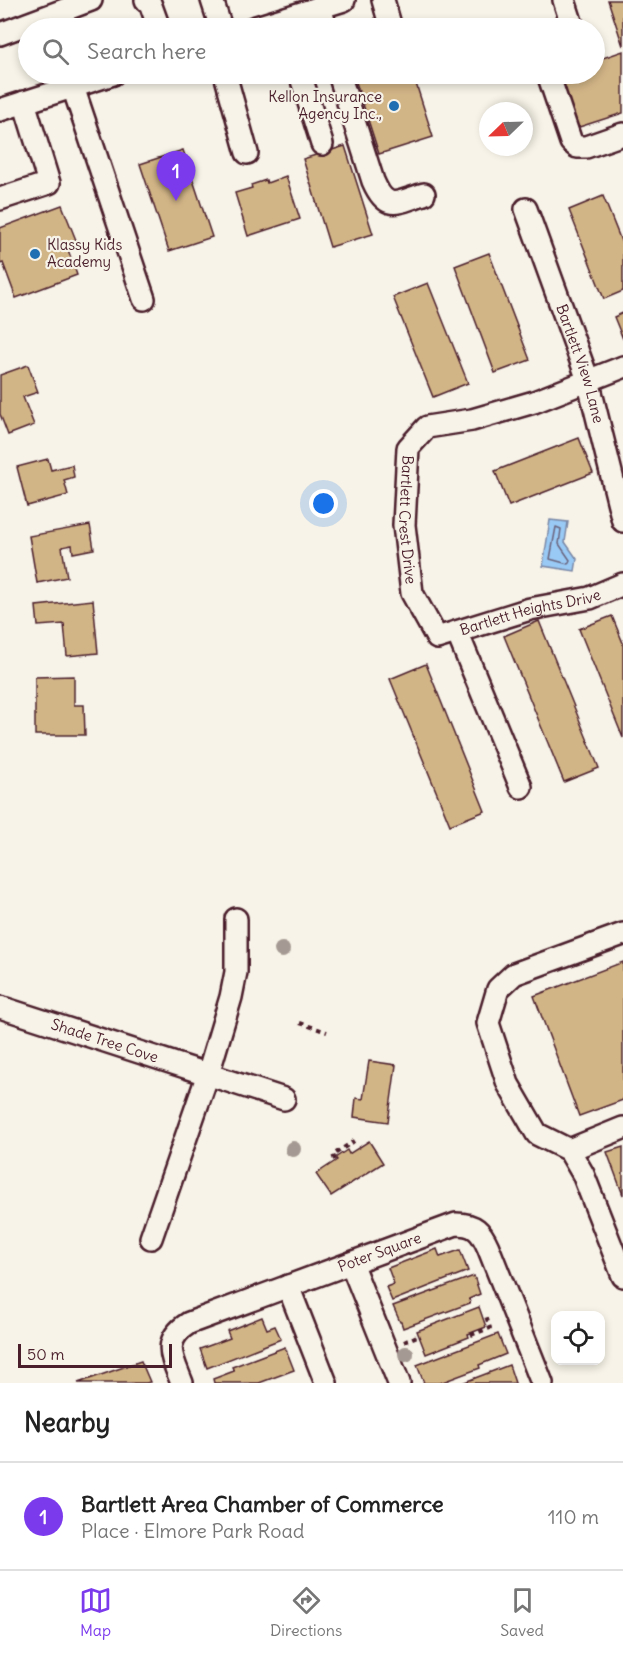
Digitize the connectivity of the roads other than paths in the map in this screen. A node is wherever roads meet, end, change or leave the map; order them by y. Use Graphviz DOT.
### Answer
graph roads {
  1 [pos="91,0"];
  2 [pos="146,0"];
  3 [pos="212,0"];
  4 [pos="344,0"];
  5 [pos="383,0"];
  6 [pos="564,0"];
  7 [pos="320,7"];
  8 [pos="43,18"];
  9 [pos="155,18"];
  10 [pos="217,18"];
  11 [pos="297,18"];
  12 [pos="323,18"];
  13 [pos="389,18"];
  14 [pos="565,18"];
  15 [pos="18,27"];
  16 [pos="0,34"];
  17 [pos="82,84"];
  18 [pos="228,84"];
  19 [pos="303,84"];
  20 [pos="342,84"];
  21 [pos="551,84"];
  22 [pos="73,87"];
  23 [pos="24,102"];
  24 [pos="0,110"];
  25 [pos="623,134"];
  26 [pos="322,144"];
  27 [pos="247,153"];
  28 [pos="424,194"];
  29 [pos="0,199"];
  30 [pos="526,209"];
  31 [pos="144,299"];
  32 [pos="623,368"];
  33 [pos="588,380"];
  34 [pos="623,521"];
  35 [pos="623,584"];
  36 [pos="457,632"];
  37 [pos="437,638"];
  38 [pos="521,787"];
  39 [pos="236,920"];
  40 [pos="623,934"];
  41 [pos="0,1007"];
  42 [pos="208,1074"];
  43 [pos="285,1099"];
  44 [pos="623,1128"];
  45 [pos="569,1150"];
  46 [pos="151,1238"];
  47 [pos="351,1263"];
  48 [pos="623,1276"];
  49 [pos="288,1286"];
  50 [pos="182,1383"];
  51 [pos="326,1383"];
  52 [pos="399,1383"];
  53 [pos="542,1383"];
  1 -- 8 [label="street"];
  2 -- 9 [label="street"];
  3 -- 10 [label="street"];
  4 -- 7 [label="street"];
  5 -- 13 [label="street"];
  6 -- 14 [label="street"];
  7 -- 11 [label="street"];
  7 -- 12 [label="street"];
  15 -- 16 [label="street"];
  17 -- 22 [label="street"];
  18 -- 27 [label="street"];
  19 -- 26 [label="street"];
  20 -- 28 [label="street"];
  21 -- 25 [label="street"];
  22 -- 23 [label="street"];
  22 -- 31 [label="street"];
  23 -- 24 [label="street"];
  23 -- 29 [label="street"];
  30 -- 33 [label="street, Bartlett View Lane"];
  32 -- 33 [label="street, Bartlett Crest Drive"];
  33 -- 34 [label="street, Bartlett View Lane"];
  33 -- 37 [label="street, Bartlett Crest Drive"];
  35 -- 36 [label="street, Bartlett Heights Drive"];
  36 -- 37 [label="street, Bartlett Heights Drive"];
  36 -- 38 [label="street"];
  39 -- 42 [label="street"];
  40 -- 45 [label="street"];
  41 -- 42 [label="street, Shade Tree Cove"];
  42 -- 43 [label="street, Shade Tree Cove"];
  42 -- 46 [label="street"];
  44 -- 45 [label="street"];
  45 -- 48 [label="street"];
  47 -- 49 [label="street, Poter Square"];
  47 -- 52 [label="street"];
  47 -- 53 [label="street, Poter Square"];
  49 -- 50 [label="street, Poter Square"];
  49 -- 51 [label="street"];
}
